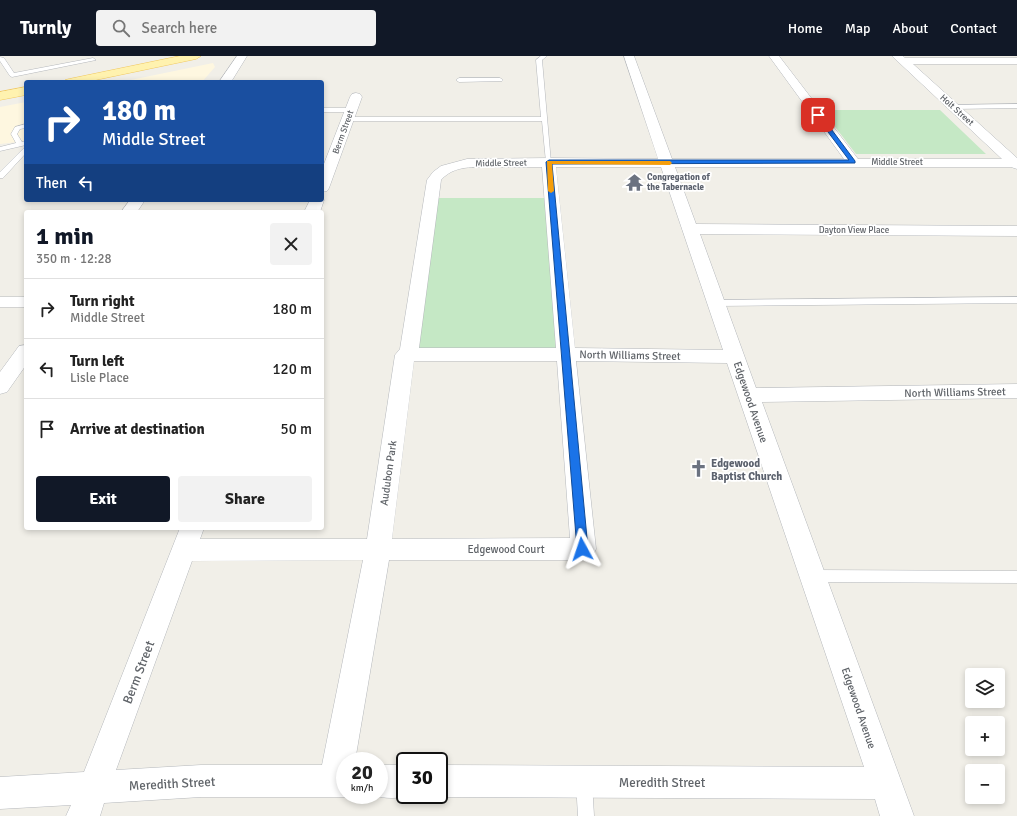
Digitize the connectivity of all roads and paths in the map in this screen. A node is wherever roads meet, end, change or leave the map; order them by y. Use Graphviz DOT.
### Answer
graph roads {
  1 [pos="196,56"];
  2 [pos="242,56"];
  3 [pos="544,56"];
  4 [pos="629,56"];
  5 [pos="774,56"];
  6 [pos="3,58"];
  7 [pos="900,58"];
  8 [pos="93,60"];
  9 [pos="1017,61"];
  10 [pos="80,80"];
  11 [pos="226,80"];
  12 [pos="459,80"];
  13 [pos="500,80"];
  14 [pos="24,91"];
  15 [pos="0,96"];
  16 [pos="356,97"];
  17 [pos="1017,106"];
  18 [pos="953,107"];
  19 [pos="324,110"];
  20 [pos="349,115"];
  21 [pos="545,119"];
  22 [pos="24,126"];
  23 [pos="23,143"];
  24 [pos="0,149"];
  25 [pos="24,151"];
  26 [pos="549,162"];
  27 [pos="853,162"];
  28 [pos="667,163"];
  29 [pos="1016,164"];
  30 [pos="443,169"];
  31 [pos="0,176"];
  32 [pos="324,183"];
  33 [pos="690,229"];
  34 [pos="1017,231"];
  35 [pos="1017,300"];
  36 [pos="0,302"];
  37 [pos="24,302"];
  38 [pos="716,303"];
  39 [pos="24,354"];
  40 [pos="566,354"];
  41 [pos="405,355"];
  42 [pos="735,357"];
  43 [pos="0,387"];
  44 [pos="1017,391"];
  45 [pos="749,395"];
  46 [pos="188,539"];
  47 [pos="378,550"];
  48 [pos="812,576"];
  49 [pos="1017,577"];
  50 [pos="345,752"];
  51 [pos="336,781"];
  52 [pos="448,781"];
  53 [pos="584,782"];
  54 [pos="885,783"];
  55 [pos="0,793"];
  56 [pos="88,802"];
  57 [pos="586,816"];
  58 [pos="897,816"];
  1 -- 10 [label="main road"];
  2 -- 11 [label="street"];
  3 -- 21 [label="lane"];
  4 -- 28 [label="street, Edgewood Avenue"];
  5 -- 27 [label="street"];
  6 -- 8 [label="lane"];
  7 -- 9 [label="street"];
  7 -- 18 [label="street, Holt Street"];
  12 -- 13 [label="lane"];
  14 -- 15 [label="main road"];
  16 -- 20 [label="street, Berm Street"];
  17 -- 18 [label="lane"];
  18 -- 29 [label="street, Holt Street"];
  19 -- 20 [label="lane"];
  20 -- 21 [label="lane"];
  20 -- 32 [label="street, Berm Street"];
  21 -- 26 [label="lane"];
  22 -- 23 [label="lane"];
  23 -- 24 [label="lane"];
  25 -- 31 [label="lane"];
  26 -- 28 [label="street, Middle Street"];
  26 -- 30 [label="street, Middle Street"];
  26 -- 40 [label="street, Edgewood Court"];
  27 -- 28 [label="street, Middle Street"];
  27 -- 29 [label="street, Middle Street"];
  28 -- 33 [label="street, Edgewood Avenue"];
  30 -- 41 [label="street, Audubon Park"];
  33 -- 34 [label="street, Dayton View Place"];
  33 -- 38 [label="street, Edgewood Avenue"];
  35 -- 38 [label="lane"];
  36 -- 37 [label="street"];
  38 -- 42 [label="street, Edgewood Avenue"];
  39 -- 43 [label="street"];
  40 -- 41 [label="street, North Williams Street"];
  40 -- 42 [label="street, North Williams Street"];
  40 -- 47 [label="street, Edgewood Court"];
  41 -- 47 [label="street, Audubon Park"];
  42 -- 45 [label="street, Edgewood Avenue"];
  44 -- 45 [label="street, North Williams Street"];
  45 -- 48 [label="street, Edgewood Avenue"];
  46 -- 47 [label="street, Edgewood Court"];
  46 -- 56 [label="street, Berm Street"];
  47 -- 50 [label="street, Audubon Park"];
  48 -- 49 [label="lane"];
  48 -- 54 [label="street, Edgewood Avenue"];
  51 -- 56 [label="street, Meredith Street"];
  52 -- 53 [label="street, Meredith Street"];
  53 -- 54 [label="street, Meredith Street"];
  53 -- 57 [label="lane"];
  54 -- 58 [label="street, Edgewood Avenue"];
  55 -- 56 [label="street, Meredith Street"];
}
